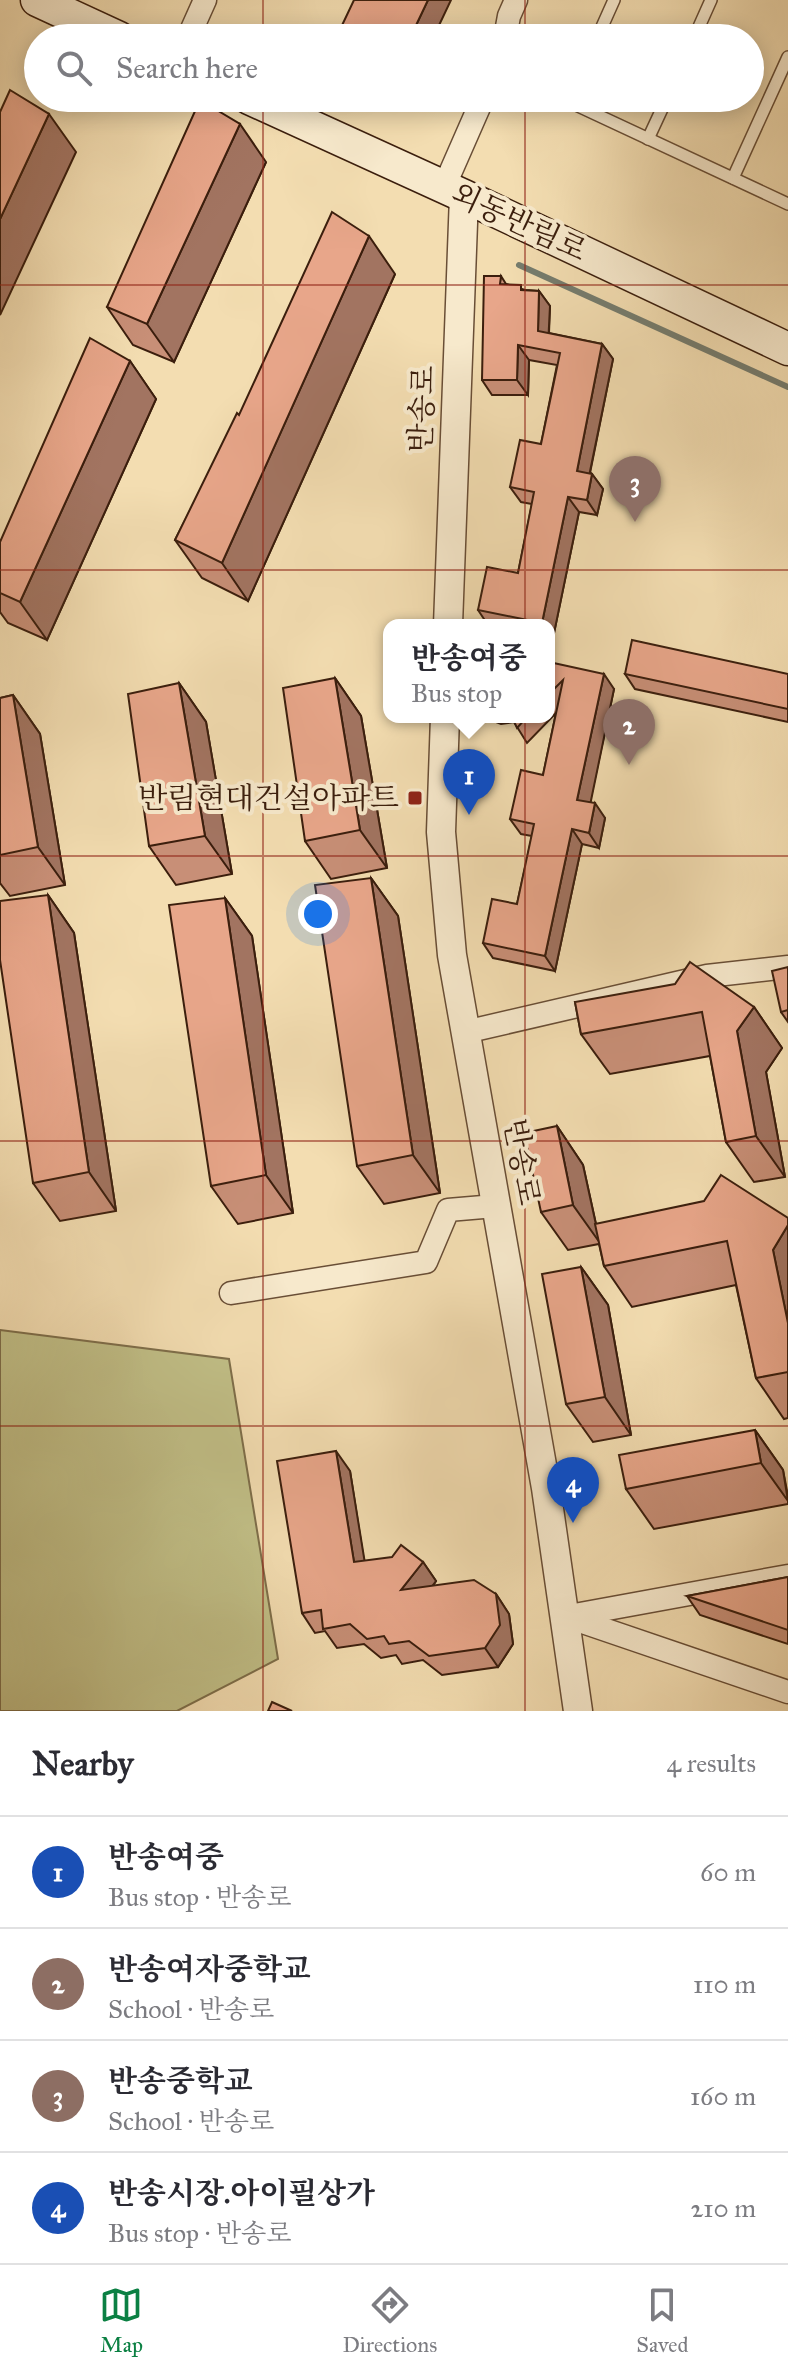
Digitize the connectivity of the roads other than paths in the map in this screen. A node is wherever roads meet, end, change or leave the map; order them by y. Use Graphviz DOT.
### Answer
graph roads {
  1 [pos="37,0"];
  2 [pos="205,0"];
  3 [pos="516,0"];
  4 [pos="614,0"];
  5 [pos="711,0"];
  6 [pos="89,24"];
  7 [pos="194,24"];
  8 [pos="508,24"];
  9 [pos="603,24"];
  10 [pos="700,24"];
  11 [pos="788,57"];
  12 [pos="764,110"];
  13 [pos="280,112"];
  14 [pos="479,112"];
  15 [pos="593,112"];
  16 [pos="661,112"];
  17 [pos="763,112"];
  18 [pos="648,139"];
  19 [pos="733,178"];
  20 [pos="454,192"];
  21 [pos="788,204"];
  22 [pos="788,349"];
  23 [pos="448,619"];
  24 [pos="445,723"];
  25 [pos="788,967"];
  26 [pos="465,1032"];
  27 [pos="495,1206"];
  28 [pos="231,1293"];
  29 [pos="788,1576"];
  30 [pos="565,1616"];
  31 [pos="788,1692"];
  32 [pos="578,1711"];
  1 -- 6 [label="main road"];
  2 -- 7 [label="street"];
  3 -- 8 [label="street"];
  4 -- 9 [label="lane"];
  5 -- 10 [label="lane"];
  11 -- 12 [label="lane"];
  13 -- 20 [label="main road, 외동반림로"];
  14 -- 20 [label="street"];
  15 -- 18 [label="lane"];
  16 -- 18 [label="lane"];
  17 -- 19 [label="lane"];
  18 -- 19 [label="lane"];
  19 -- 21 [label="lane"];
  20 -- 22 [label="main road, 외동반림로"];
  20 -- 23 [label="street, 반송로"];
  24 -- 26 [label="street, 반송로"];
  25 -- 26 [label="street"];
  26 -- 27 [label="street, 반송로"];
  27 -- 28 [label="street"];
  27 -- 30 [label="street, 반송로"];
  29 -- 30 [label="street"];
  30 -- 31 [label="street"];
  30 -- 32 [label="street, 반송로"];
}
